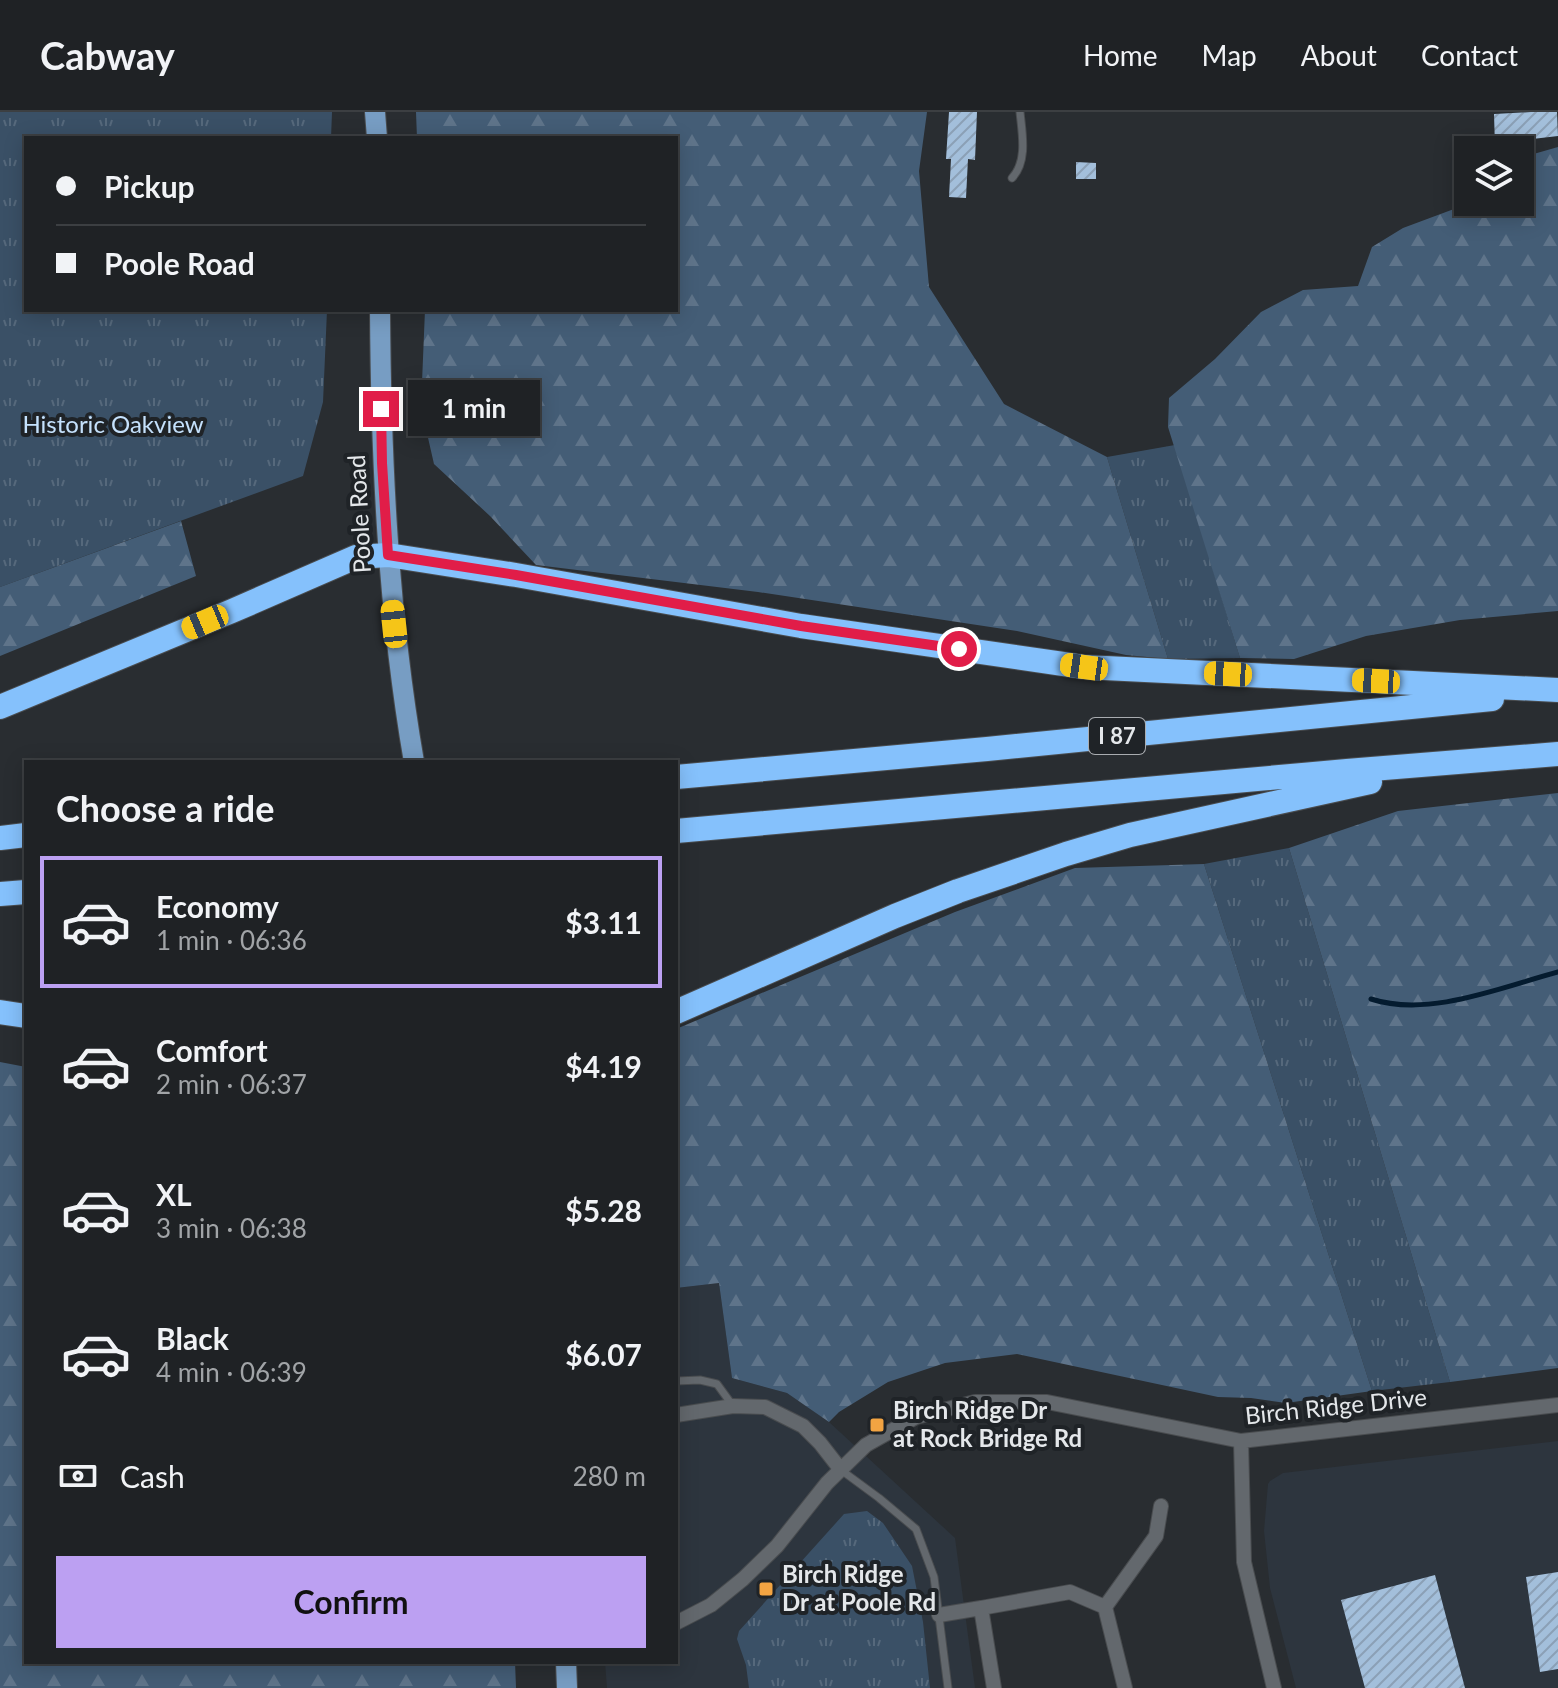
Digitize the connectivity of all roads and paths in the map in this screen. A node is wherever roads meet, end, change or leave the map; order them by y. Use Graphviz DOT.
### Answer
graph roads {
  1 [pos="375,112"];
  2 [pos="1020,112"];
  3 [pos="377,136"];
  4 [pos="1012,178"];
  5 [pos="380,312"];
  6 [pos="388,555"];
  7 [pos="1558,691"];
  8 [pos="0,707"];
  9 [pos="1558,754"];
  10 [pos="414,760"];
  11 [pos="1454,763"];
  12 [pos="678,777"];
  13 [pos="678,831"];
  14 [pos="24,835"];
  15 [pos="0,838"];
  16 [pos="24,892"];
  17 [pos="0,894"];
  18 [pos="678,1011"];
  19 [pos="0,1012"];
  20 [pos="24,1016"];
  21 [pos="678,1381"];
  22 [pos="1558,1405"];
  23 [pos="733,1406"];
  24 [pos="678,1415"];
  25 [pos="1241,1441"];
  26 [pos="841,1470"];
  27 [pos="1161,1506"];
  28 [pos="1105,1607"];
  29 [pos="981,1608"];
  30 [pos="939,1615"];
  31 [pos="678,1622"];
  32 [pos="566,1664"];
  33 [pos="567,1688"];
  34 [pos="948,1688"];
  35 [pos="994,1688"];
  36 [pos="1125,1688"];
  37 [pos="1274,1688"];
  1 -- 3 [label="main road"];
  2 -- 4 [label="lane"];
  5 -- 6 [label="main road, Poole Road"];
  6 -- 7 [label="highway"];
  6 -- 8 [label="highway"];
  6 -- 10 [label="main road, Poole Road"];
  7 -- 12 [label="highway, I 87"];
  9 -- 11 [label="highway, I 87"];
  11 -- 13 [label="highway, I 87"];
  11 -- 18 [label="highway"];
  14 -- 15 [label="highway"];
  16 -- 17 [label="highway"];
  19 -- 20 [label="highway"];
  21 -- 23 [label="lane"];
  22 -- 25 [label="street, Birch Ridge Drive"];
  23 -- 24 [label="street"];
  23 -- 26 [label="street"];
  25 -- 26 [label="street, Birch Ridge Drive"];
  25 -- 37 [label="street"];
  26 -- 30 [label="lane"];
  26 -- 31 [label="street, Birch Ridge Drive"];
  27 -- 28 [label="street"];
  28 -- 29 [label="street"];
  28 -- 36 [label="street"];
  29 -- 30 [label="street"];
  29 -- 35 [label="street"];
  30 -- 34 [label="lane"];
  32 -- 33 [label="main road"];
}
